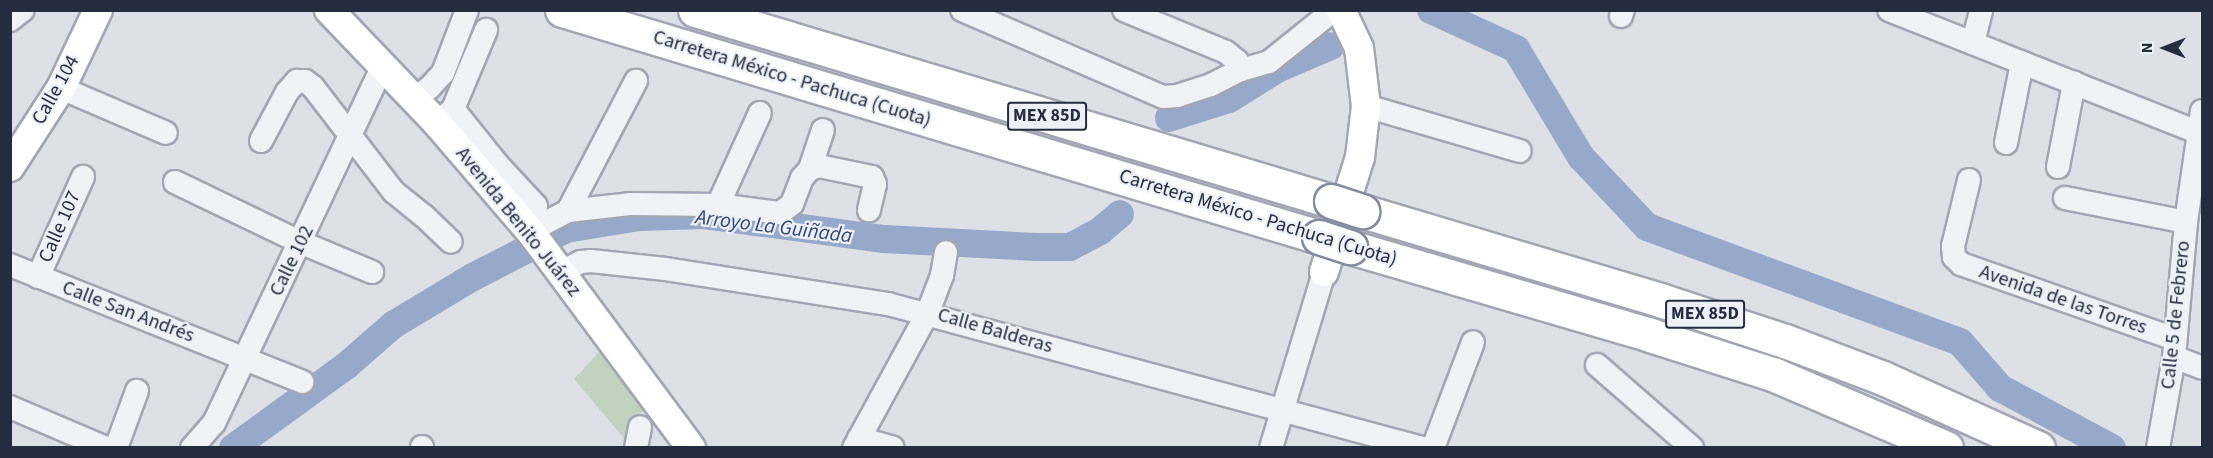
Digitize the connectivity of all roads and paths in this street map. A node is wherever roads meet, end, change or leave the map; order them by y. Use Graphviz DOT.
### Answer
graph roads {
  1 [pos="22,10"];
  2 [pos="98,10"];
  3 [pos="329,10"];
  4 [pos="467,10"];
  5 [pos="562,10"];
  6 [pos="695,10"];
  7 [pos="962,10"];
  8 [pos="1124,10"];
  9 [pos="1334,10"];
  10 [pos="1341,10"];
  11 [pos="1889,10"];
  12 [pos="1981,10"];
  13 [pos="10,20"];
  14 [pos="486,30"];
  15 [pos="1973,43"];
  16 [pos="2022,63"];
  17 [pos="382,68"];
  18 [pos="1241,70"];
  19 [pos="636,81"];
  20 [pos="2074,83"];
  21 [pos="61,88"];
  22 [pos="413,100"];
  23 [pos="1366,106"];
  24 [pos="760,113"];
  25 [pos="445,116"];
  26 [pos="2201,126"];
  27 [pos="823,130"];
  28 [pos="166,133"];
  29 [pos="350,137"];
  30 [pos="261,141"];
  31 [pos="2006,143"];
  32 [pos="1520,152"];
  33 [pos="10,167"];
  34 [pos="2058,167"];
  35 [pos="810,169"];
  36 [pos="83,177"];
  37 [pos="1969,180"];
  38 [pos="176,182"];
  39 [pos="2065,198"];
  40 [pos="718,205"];
  41 [pos="869,210"];
  42 [pos="568,212"];
  43 [pos="2186,222"];
  44 [pos="533,224"];
  45 [pos="451,242"];
  46 [pos="302,243"];
  47 [pos="946,252"];
  48 [pos="10,265"];
  49 [pos="556,266"];
  50 [pos="372,272"];
  51 [pos="1324,272"];
  52 [pos="38,277"];
  53 [pos="928,312"];
  54 [pos="1473,342"];
  55 [pos="2175,348"];
  56 [pos="246,358"];
  57 [pos="1597,365"];
  58 [pos="2202,368"];
  59 [pos="303,382"];
  60 [pos="137,391"];
  61 [pos="10,407"];
  62 [pos="1282,411"];
  63 [pos="2160,438"];
  64 [pos="857,443"];
  65 [pos="106,447"];
  66 [pos="116,447"];
  67 [pos="192,447"];
  68 [pos="691,447"];
  69 [pos="892,447"];
  70 [pos="1271,447"];
  71 [pos="1422,447"];
  72 [pos="1433,447"];
  73 [pos="1692,447"];
  74 [pos="1946,447"];
  75 [pos="2038,447"];
  1 -- 13 [label="street"];
  2 -- 21 [label="main road, Calle 104"];
  3 -- 17 [label="main road, Avenida Benito Juárez"];
  4 -- 22 [label="street"];
  5 -- 74 [label="highway, Carretera México - Pachuca (Cuota) / MEX 85D, bridge"];
  6 -- 75 [label="highway, Carretera México - Pachuca (Cuota) / MEX 85D, bridge"];
  7 -- 18 [label="street"];
  8 -- 18 [label="street"];
  9 -- 18 [label="street"];
  10 -- 23 [label="main road"];
  11 -- 15 [label="street"];
  12 -- 15 [label="street"];
  14 -- 25 [label="street"];
  15 -- 16 [label="street"];
  16 -- 20 [label="street"];
  16 -- 31 [label="street"];
  17 -- 22 [label="main road, Avenida Benito Juárez"];
  17 -- 29 [label="street, Calle 102"];
  19 -- 42 [label="street"];
  20 -- 26 [label="street"];
  20 -- 34 [label="street"];
  21 -- 28 [label="street"];
  21 -- 33 [label="main road, Calle 104"];
  22 -- 25 [label="main road, Avenida Benito Juárez"];
  23 -- 32 [label="street"];
  23 -- 51 [label="main road"];
  24 -- 40 [label="street"];
  25 -- 44 [label="main road, Avenida Benito Juárez"];
  26 -- 43 [label="street, Calle 5 de Febrero"];
  27 -- 35 [label="street"];
  29 -- 30 [label="street"];
  29 -- 45 [label="street"];
  29 -- 46 [label="street, Calle 102"];
  35 -- 40 [label="street"];
  35 -- 41 [label="street"];
  36 -- 52 [label="street, Calle 107"];
  37 -- 55 [label="street, Avenida de las Torres"];
  38 -- 46 [label="street"];
  39 -- 43 [label="street"];
  40 -- 42 [label="street"];
  42 -- 44 [label="street"];
  43 -- 55 [label="street, Calle 5 de Febrero"];
  44 -- 49 [label="main road, Avenida Benito Juárez"];
  46 -- 50 [label="street"];
  46 -- 56 [label="street, Calle 102"];
  47 -- 53 [label="street"];
  48 -- 52 [label="street, Calle San Andrés"];
  49 -- 53 [label="street, Calle Balderas"];
  49 -- 68 [label="main road, Avenida Benito Juárez"];
  51 -- 62 [label="street"];
  52 -- 56 [label="street, Calle San Andrés"];
  53 -- 62 [label="street, Calle Balderas"];
  53 -- 64 [label="street"];
  54 -- 72 [label="street"];
  55 -- 58 [label="street, Avenida de las Torres"];
  55 -- 63 [label="street, Calle 5 de Febrero"];
  56 -- 59 [label="street, Calle San Andrés"];
  56 -- 67 [label="street, Calle 102"];
  57 -- 73 [label="street"];
  60 -- 66 [label="street"];
  61 -- 65 [label="street"];
  62 -- 70 [label="street"];
  62 -- 71 [label="street, Calle Balderas"];
  64 -- 69 [label="street"];
}
